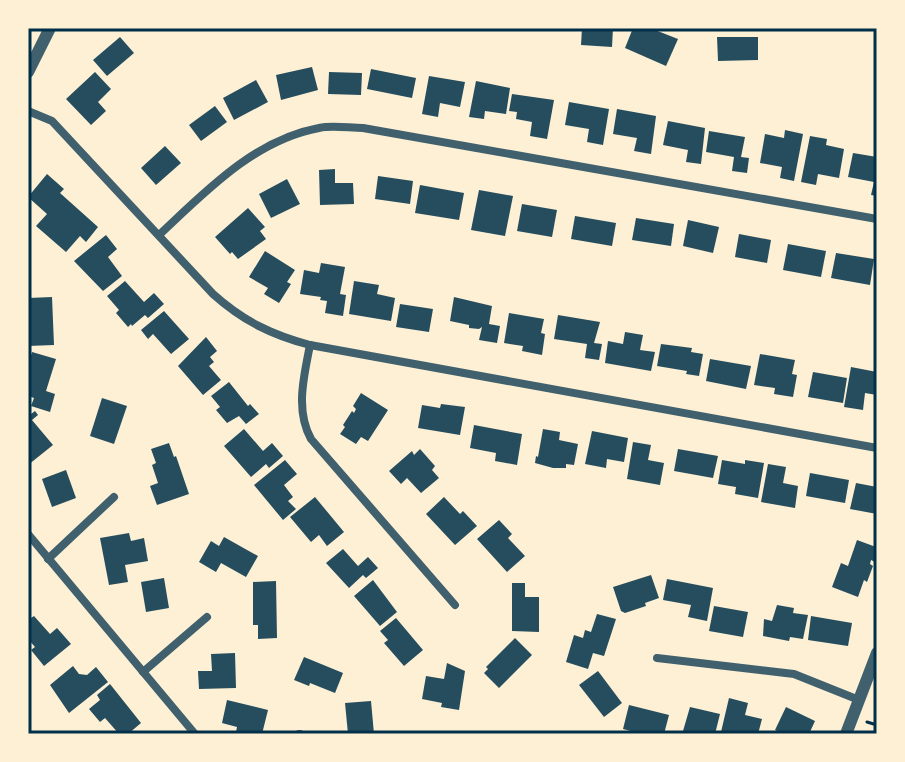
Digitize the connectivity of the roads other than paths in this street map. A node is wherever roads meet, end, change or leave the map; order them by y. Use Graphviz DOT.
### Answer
graph roads {
  1 [pos="50,28"];
  2 [pos="28,72"];
  3 [pos="28,111"];
  4 [pos="877,219"];
  5 [pos="159,235"];
  6 [pos="310,345"];
  7 [pos="877,448"];
  8 [pos="114,497"];
  9 [pos="28,534"];
  10 [pos="48,559"];
  11 [pos="455,605"];
  12 [pos="207,617"];
  13 [pos="877,653"];
  14 [pos="657,658"];
  15 [pos="143,672"];
  16 [pos="859,700"];
  17 [pos="195,734"];
  18 [pos="846,734"];
  1 -- 2 [label="street"];
  3 -- 5 [label="street"];
  4 -- 5 [label="street"];
  5 -- 6 [label="street"];
  6 -- 7 [label="street"];
  6 -- 11 [label="street"];
  8 -- 10 [label="street"];
  9 -- 10 [label="street"];
  10 -- 15 [label="street"];
  12 -- 15 [label="street"];
  13 -- 16 [label="street"];
  14 -- 16 [label="street"];
  15 -- 17 [label="street"];
  16 -- 18 [label="street"];
}
